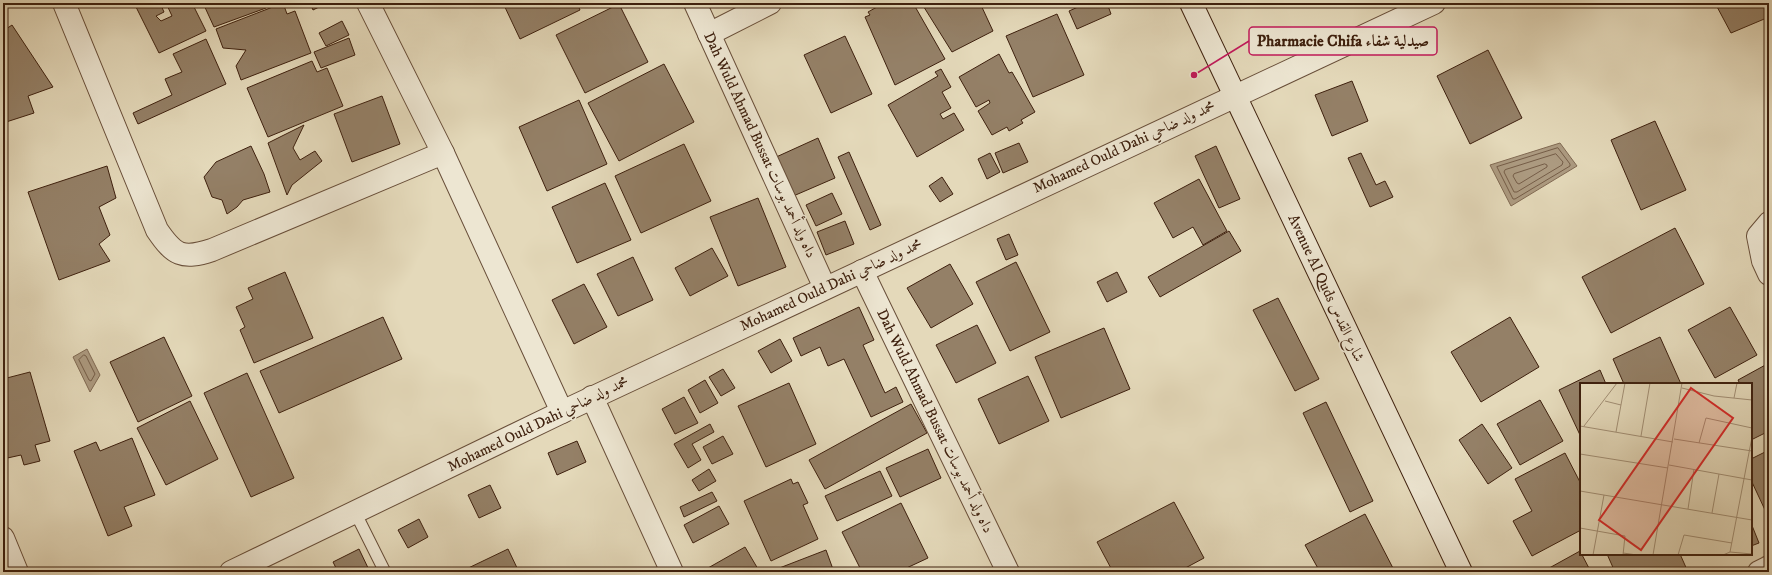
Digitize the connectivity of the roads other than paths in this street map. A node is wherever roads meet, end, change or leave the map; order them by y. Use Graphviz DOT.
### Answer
graph roads {
  1 [pos="64,3"];
  2 [pos="368,3"];
  3 [pos="695,3"];
  4 [pos="770,3"];
  5 [pos="1191,3"];
  6 [pos="1434,3"];
  7 [pos="709,34"];
  8 [pos="1234,96"];
  9 [pos="443,153"];
  10 [pos="1764,229"];
  11 [pos="862,271"];
  12 [pos="1769,274"];
  13 [pos="825,288"];
  14 [pos="592,398"];
  15 [pos="562,412"];
  16 [pos="355,512"];
  17 [pos="3,538"];
  18 [pos="1769,567"];
  19 [pos="17,572"];
  20 [pos="231,572"];
  21 [pos="385,572"];
  22 [pos="672,572"];
  23 [pos="1008,572"];
  24 [pos="1461,572"];
  25 [pos="1759,572"];
  1 -- 9 [label="street"];
  2 -- 9 [label="street"];
  3 -- 7 [label="street, Dah Wuld Ahmad Bussat داه ولد أحمد بوسات"];
  4 -- 7 [label="street"];
  5 -- 8 [label="street, Avenue Al Quds شارع القدس"];
  6 -- 8 [label="street, Mohamed Ould Dahi محمد ولد ضاحي"];
  7 -- 13 [label="street, Dah Wuld Ahmad Bussat داه ولد أحمد بوسات"];
  8 -- 11 [label="street, Mohamed Ould Dahi محمد ولد ضاحي"];
  8 -- 24 [label="street, Avenue Al Quds شارع القدس"];
  9 -- 15 [label="street"];
  10 -- 12 [label="street"];
  11 -- 13 [label="street, Mohamed Ould Dahi محمد ولد ضاحي"];
  11 -- 23 [label="street, Dah Wuld Ahmad Bussat داه ولد أحمد بوسات"];
  13 -- 14 [label="street, Mohamed Ould Dahi محمد ولد ضاحي"];
  14 -- 15 [label="street, Mohamed Ould Dahi محمد ولد ضاحي"];
  14 -- 22 [label="street"];
  15 -- 16 [label="street, Mohamed Ould Dahi محمد ولد ضاحي"];
  16 -- 20 [label="street, Mohamed Ould Dahi محمد ولد ضاحي"];
  16 -- 21 [label="lane"];
  17 -- 19 [label="street"];
  18 -- 25 [label="street"];
}
